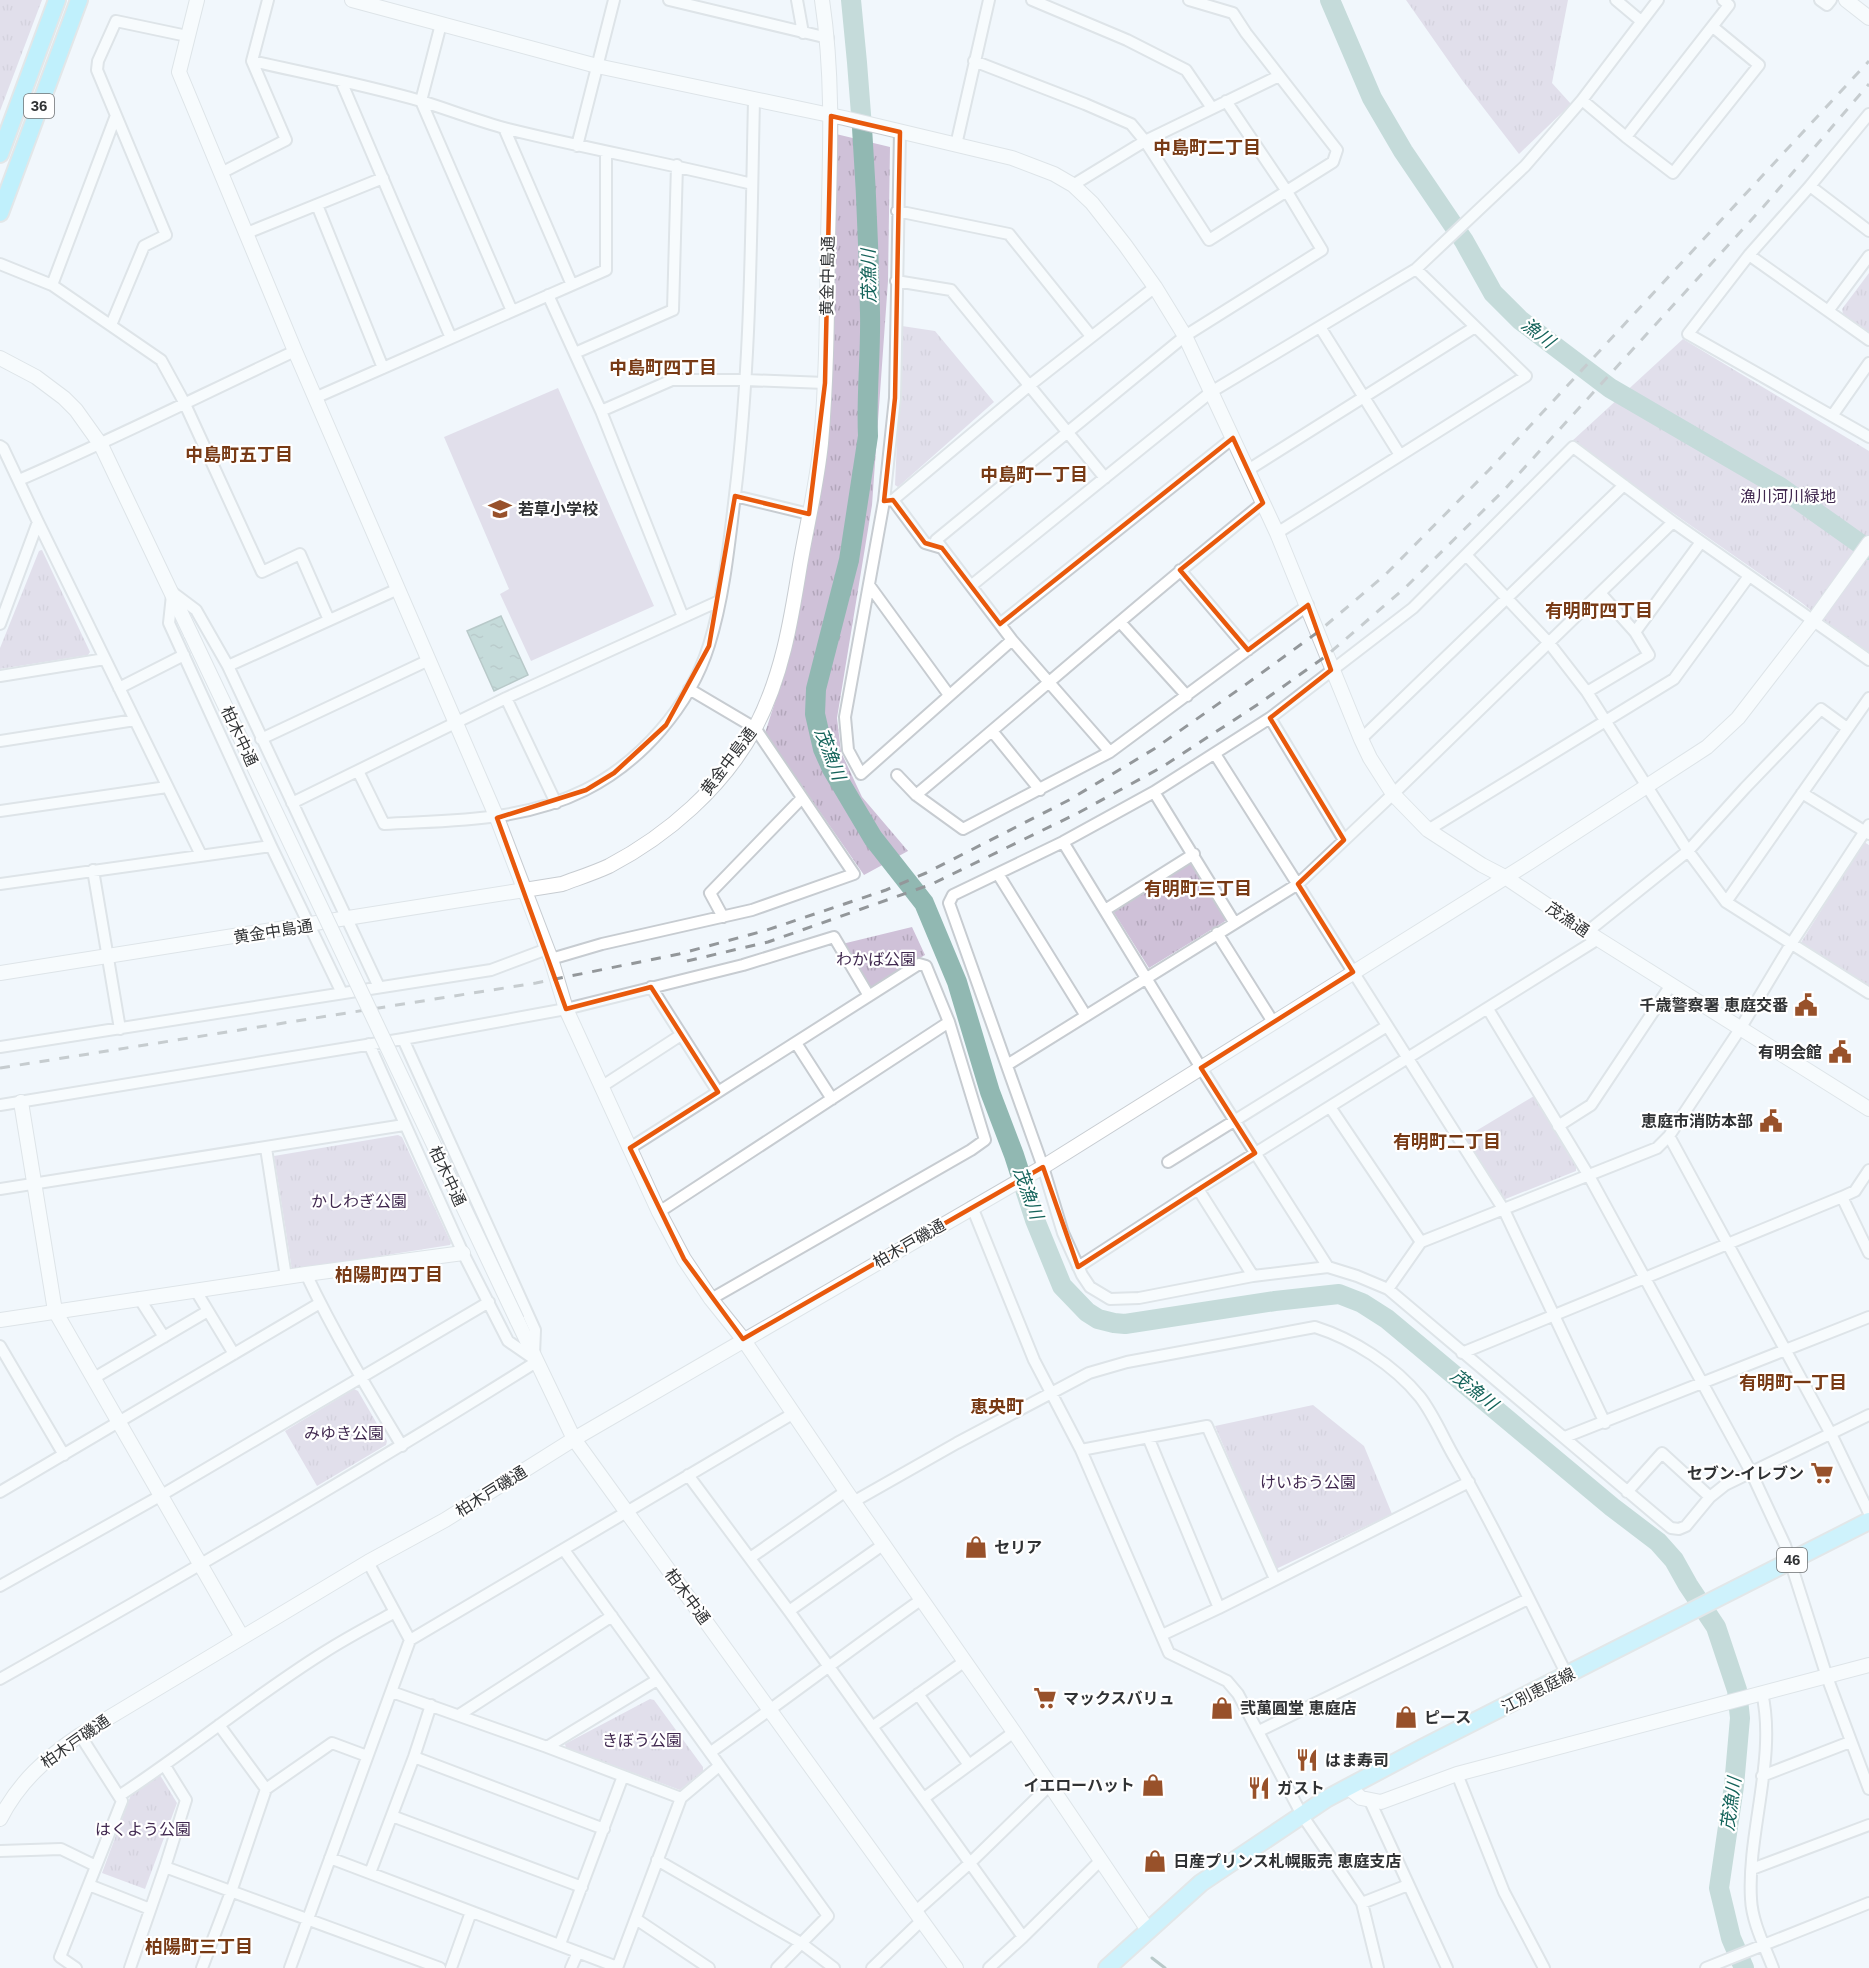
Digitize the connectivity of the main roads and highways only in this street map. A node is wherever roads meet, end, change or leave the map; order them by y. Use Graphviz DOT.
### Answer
graph roads {
  1 [pos="57,0"];
  2 [pos="78,0"];
  3 [pos="0,154"];
  4 [pos="0,213"];
  5 [pos="1869,1521"];
  6 [pos="1107,1968"];
  1 -- 3 [label="highway, 36"];
  2 -- 4 [label="highway, 36"];
  5 -- 6 [label="main road, 江別恵庭線 / 46"];
}
